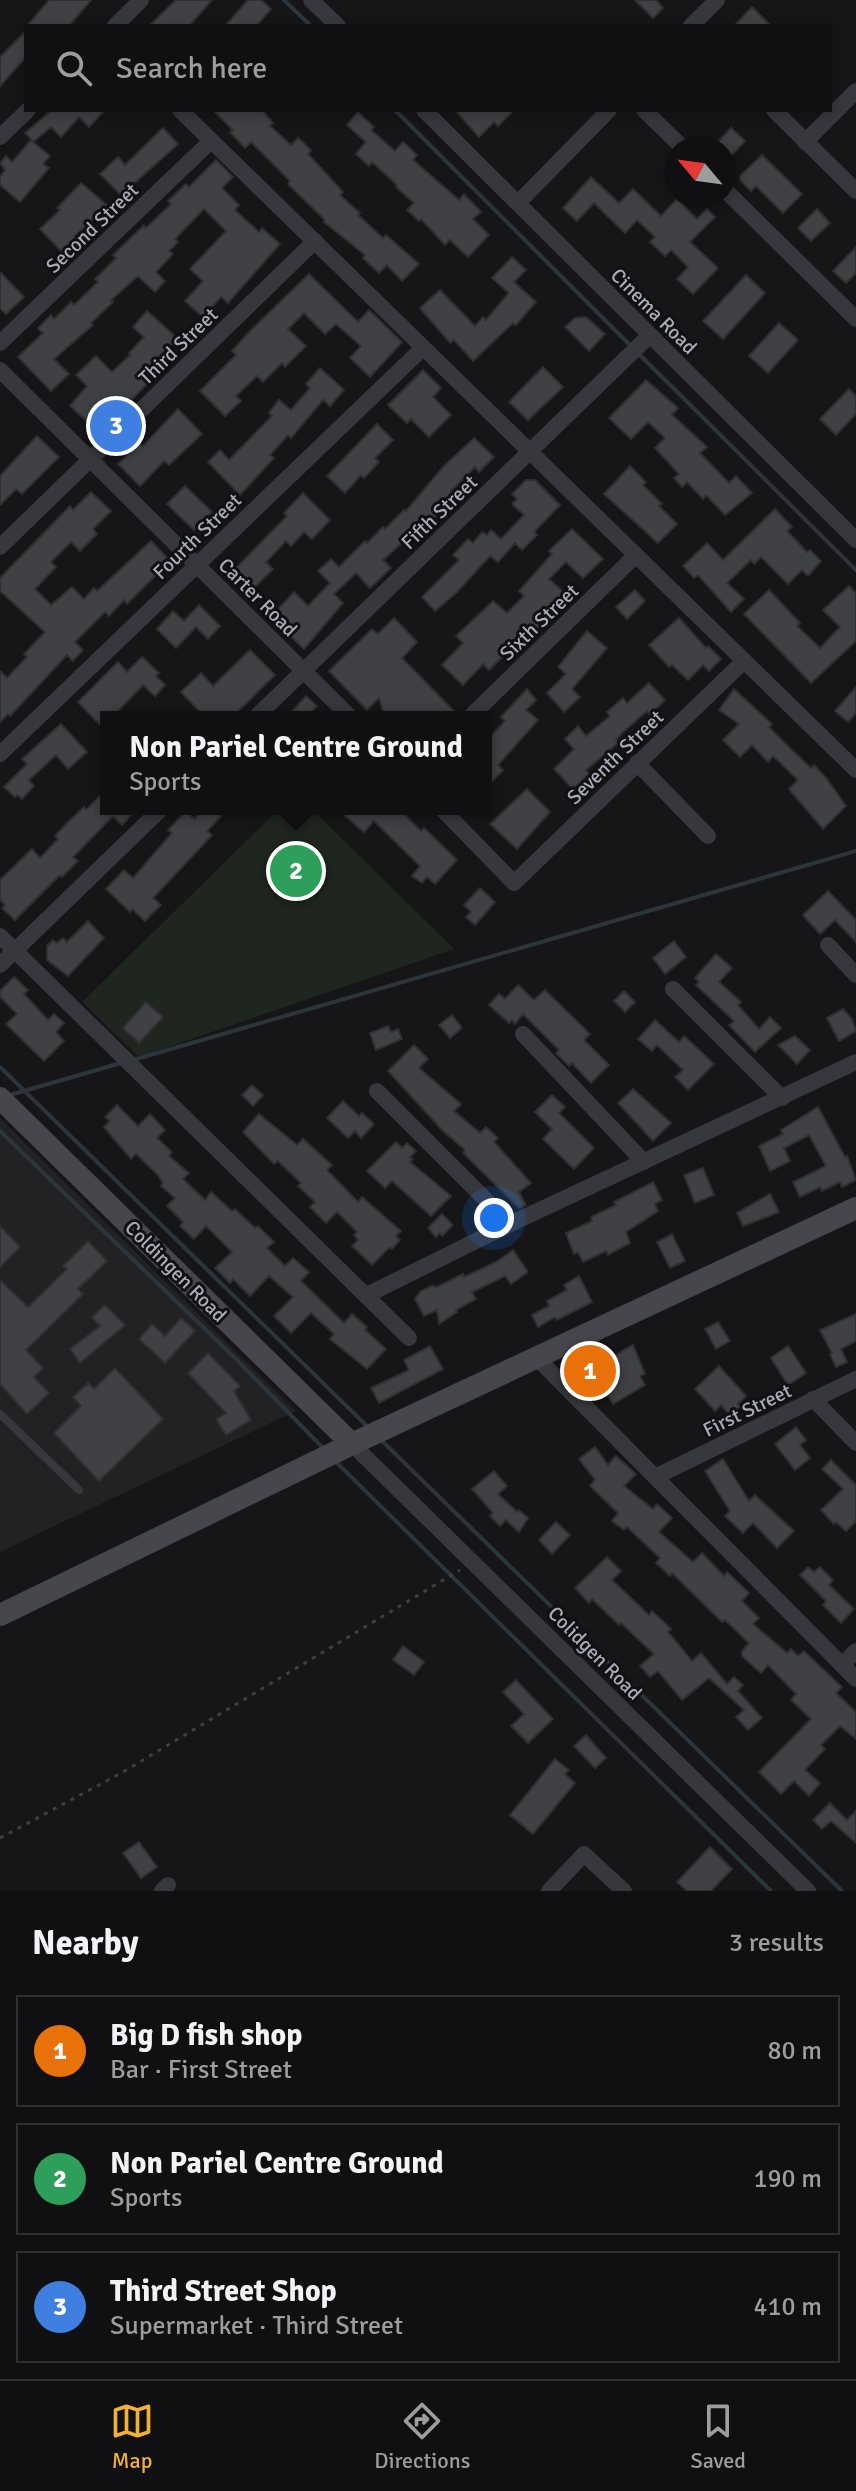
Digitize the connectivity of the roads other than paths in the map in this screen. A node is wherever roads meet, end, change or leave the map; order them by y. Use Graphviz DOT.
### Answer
graph roads {
  1 [pos="141,0"];
  2 [pos="311,0"];
  3 [pos="717,0"];
  4 [pos="117,24"];
  5 [pos="336,24"];
  6 [pos="693,24"];
  7 [pos="856,91"];
  8 [pos="26,112"];
  9 [pos="182,112"];
  10 [pos="426,112"];
  11 [pos="607,112"];
  12 [pos="646,112"];
  13 [pos="776,112"];
  14 [pos="671,136"];
  15 [pos="0,137"];
  16 [pos="211,141"];
  17 [pos="805,142"];
  18 [pos="856,191"];
  19 [pos="736,201"];
  20 [pos="519,202"];
  21 [pos="315,241"];
  22 [pos="856,319"];
  23 [pos="650,335"];
  24 [pos="0,343"];
  25 [pos="423,348"];
  26 [pos="0,370"];
  27 [pos="530,452"];
  28 [pos="90,459"];
  29 [pos="856,540"];
  30 [pos="0,547"];
  31 [pos="636,555"];
  32 [pos="197,565"];
  33 [pos="744,661"];
  34 [pos="304,671"];
  35 [pos="262,711"];
  36 [pos="344,711"];
  37 [pos="476,711"];
  38 [pos="0,754"];
  39 [pos="637,763"];
  40 [pos="856,770"];
  41 [pos="155,815"];
  42 [pos="448,815"];
  43 [pos="708,836"];
  44 [pos="0,936"];
  45 [pos="828,945"];
  46 [pos="15,951"];
  47 [pos="0,965"];
  48 [pos="856,975"];
  49 [pos="673,989"];
  50 [pos="523,1034"];
  51 [pos="856,1062"];
  52 [pos="377,1091"];
  53 [pos="0,1098"];
  54 [pos="782,1098"];
  55 [pos="644,1162"];
  56 [pos="856,1208"];
  57 [pos="510,1224"];
  58 [pos="367,1295"];
  59 [pos="409,1338"];
  60 [pos="537,1358"];
  61 [pos="856,1379"];
  62 [pos="813,1399"];
  63 [pos="0,1414"];
  64 [pos="856,1443"];
  65 [pos="352,1444"];
  66 [pos="655,1477"];
  67 [pos="79,1490"];
  68 [pos="0,1615"];
  69 [pos="856,1651"];
  70 [pos="842,1665"];
  71 [pos="856,1679"];
  72 [pos="549,1891"];
  73 [pos="624,1891"];
  74 [pos="808,1891"];
  1 -- 4 [label="street"];
  2 -- 5 [label="street"];
  3 -- 6 [label="street"];
  7 -- 17 [label="street"];
  8 -- 15 [label="street"];
  9 -- 16 [label="street"];
  10 -- 20 [label="street, Cinema Road"];
  11 -- 20 [label="street"];
  12 -- 14 [label="street"];
  13 -- 17 [label="street"];
  16 -- 21 [label="street"];
  16 -- 24 [label="street, Second Street"];
  17 -- 18 [label="street"];
  19 -- 22 [label="street"];
  20 -- 23 [label="street, Cinema Road"];
  21 -- 25 [label="street"];
  21 -- 28 [label="street, Third Street"];
  23 -- 27 [label="street, Fifth Street"];
  23 -- 29 [label="street, Cinema Road"];
  25 -- 27 [label="street"];
  25 -- 32 [label="street, Fourth Street"];
  26 -- 28 [label="street, Carter Road"];
  27 -- 31 [label="street"];
  27 -- 34 [label="street, Fifth Street"];
  28 -- 30 [label="street, Third Street"];
  28 -- 32 [label="street, Carter Road"];
  31 -- 33 [label="street"];
  31 -- 37 [label="street, Sixth Street"];
  32 -- 34 [label="street, Carter Road"];
  32 -- 38 [label="street, Fourth Street"];
  33 -- 39 [label="street, Seventh Street"];
  33 -- 40 [label="street"];
  34 -- 35 [label="street, Fifth Street"];
  34 -- 36 [label="street, Carter Road"];
  39 -- 42 [label="street, Seventh Street"];
  39 -- 43 [label="street"];
  41 -- 46 [label="street"];
  44 -- 46 [label="street"];
  45 -- 48 [label="street"];
  46 -- 47 [label="street"];
  46 -- 58 [label="street"];
  49 -- 54 [label="street"];
  50 -- 55 [label="street"];
  51 -- 54 [label="street"];
  52 -- 57 [label="street"];
  53 -- 65 [label="main road, Coldingen Road"];
  54 -- 55 [label="street"];
  55 -- 57 [label="street"];
  56 -- 60 [label="main road"];
  57 -- 58 [label="street"];
  58 -- 59 [label="street"];
  60 -- 65 [label="main road"];
  60 -- 66 [label="street"];
  61 -- 62 [label="street, First Street"];
  62 -- 64 [label="street"];
  62 -- 66 [label="street, First Street"];
  63 -- 67 [label="lane"];
  65 -- 68 [label="main road"];
  65 -- 74 [label="street, Colidgen Road"];
  66 -- 70 [label="street"];
  69 -- 70 [label="street"];
  70 -- 71 [label="street"];
  72 -- 73 [label="street"];
}
